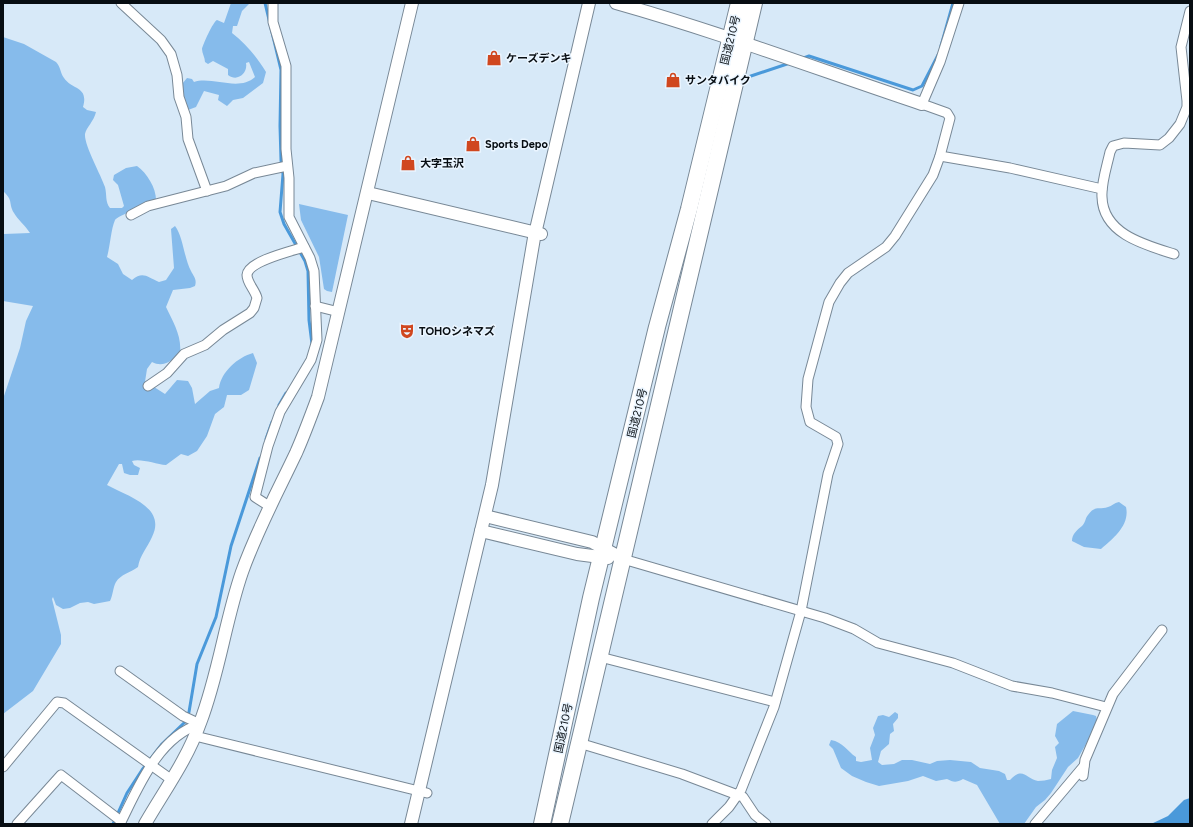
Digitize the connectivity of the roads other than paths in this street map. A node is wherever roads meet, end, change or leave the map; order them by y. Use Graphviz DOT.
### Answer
graph roads {
  1 [pos="121,3"];
  2 [pos="273,3"];
  3 [pos="412,3"];
  4 [pos="589,3"];
  5 [pos="596,3"];
  6 [pos="616,3"];
  7 [pos="739,3"];
  8 [pos="754,3"];
  9 [pos="959,3"];
  10 [pos="1190,11"];
  11 [pos="738,41"];
  12 [pos="922,104"];
  13 [pos="940,156"];
  14 [pos="287,166"];
  15 [pos="1102,189"];
  16 [pos="207,191"];
  17 [pos="368,193"];
  18 [pos="130,215"];
  19 [pos="538,233"];
  20 [pos="304,247"];
  21 [pos="1174,254"];
  22 [pos="315,306"];
  23 [pos="340,312"];
  24 [pos="148,386"];
  25 [pos="269,506"];
  26 [pos="488,517"];
  27 [pos="485,531"];
  28 [pos="602,553"];
  29 [pos="623,559"];
  30 [pos="801,611"];
  31 [pos="1162,630"];
  32 [pos="600,657"];
  33 [pos="120,671"];
  34 [pos="775,702"];
  35 [pos="1106,707"];
  36 [pos="200,724"];
  37 [pos="195,736"];
  38 [pos="579,743"];
  39 [pos="148,764"];
  40 [pos="3,766"];
  41 [pos="1084,766"];
  42 [pos="1083,776"];
  43 [pos="172,780"];
  44 [pos="423,792"];
  45 [pos="738,795"];
  46 [pos="121,822"];
  47 [pos="17,824"];
  48 [pos="145,824"];
  49 [pos="411,824"];
  50 [pos="420,824"];
  51 [pos="542,824"];
  52 [pos="560,824"];
  53 [pos="712,824"];
  54 [pos="766,824"];
  55 [pos="1035,824"];
  1 -- 16 [label="street"];
  2 -- 14 [label="street"];
  3 -- 17 [label="street"];
  4 -- 19 [label="street"];
  5 -- 19 [label="street"];
  6 -- 11 [label="street"];
  7 -- 11 [label="highway, 国道210号"];
  8 -- 11 [label="highway, 国道210号"];
  9 -- 12 [label="street"];
  10 -- 15 [label="street"];
  11 -- 12 [label="street"];
  11 -- 28 [label="highway, 国道210号"];
  11 -- 29 [label="highway, 国道210号"];
  12 -- 13 [label="street"];
  13 -- 15 [label="street"];
  13 -- 30 [label="street"];
  14 -- 16 [label="street"];
  14 -- 20 [label="street"];
  15 -- 21 [label="street"];
  16 -- 18 [label="street"];
  17 -- 19 [label="street"];
  17 -- 23 [label="street"];
  19 -- 26 [label="street"];
  20 -- 22 [label="street"];
  20 -- 24 [label="street"];
  22 -- 23 [label="street"];
  22 -- 25 [label="street"];
  23 -- 25 [label="street"];
  25 -- 36 [label="street"];
  26 -- 27 [label="street"];
  26 -- 28 [label="street"];
  27 -- 28 [label="street"];
  27 -- 44 [label="street"];
  28 -- 29 [label="street"];
  28 -- 51 [label="highway, 国道210号"];
  29 -- 30 [label="street"];
  29 -- 32 [label="highway, 国道210号"];
  30 -- 34 [label="street"];
  30 -- 35 [label="street"];
  31 -- 35 [label="street"];
  32 -- 34 [label="street"];
  32 -- 38 [label="highway, 国道210号"];
  33 -- 36 [label="street"];
  34 -- 45 [label="street"];
  35 -- 41 [label="street"];
  36 -- 37 [label="street"];
  36 -- 39 [label="street"];
  37 -- 43 [label="street"];
  37 -- 44 [label="street"];
  38 -- 45 [label="street"];
  38 -- 52 [label="highway, 国道210号"];
  39 -- 40 [label="street"];
  39 -- 43 [label="street"];
  39 -- 46 [label="street"];
  41 -- 42 [label="street"];
  41 -- 55 [label="street"];
  43 -- 48 [label="street"];
  44 -- 49 [label="street"];
  44 -- 50 [label="street"];
  45 -- 53 [label="street"];
  45 -- 54 [label="street"];
  46 -- 47 [label="street"];
}
